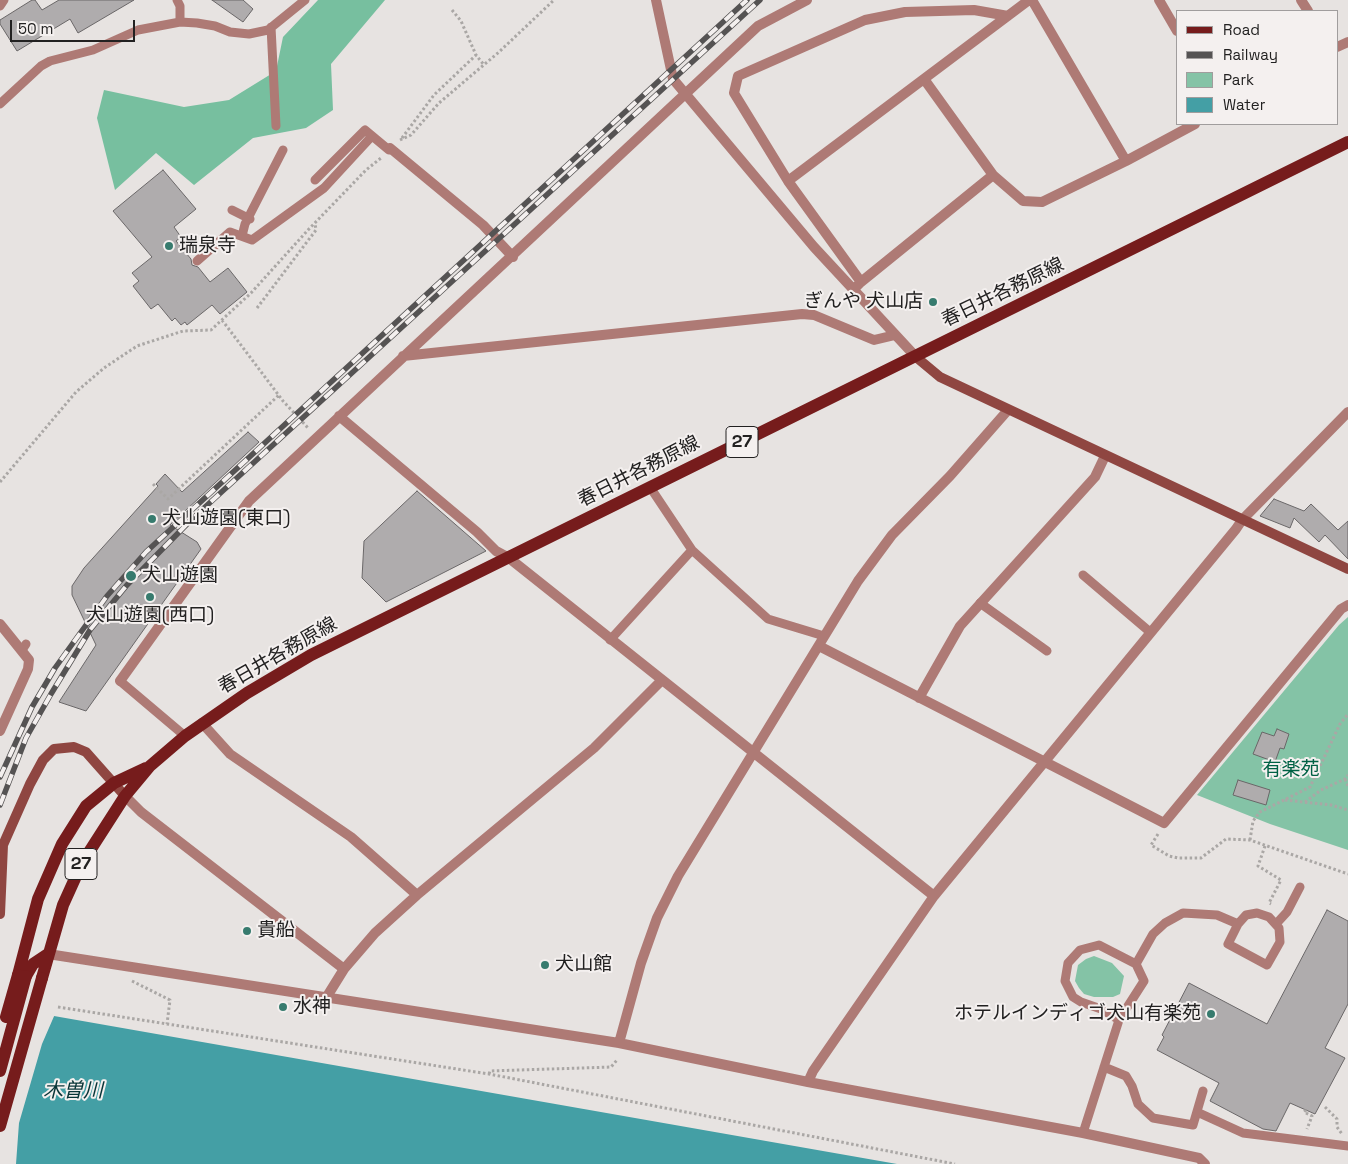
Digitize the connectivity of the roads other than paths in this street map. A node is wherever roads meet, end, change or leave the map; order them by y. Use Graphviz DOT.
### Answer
graph roads {
  1 [pos="4,0"];
  2 [pos="177,0"];
  3 [pos="306,0"];
  4 [pos="656,0"];
  5 [pos="807,0"];
  6 [pos="1031,0"];
  7 [pos="1159,0"];
  8 [pos="0,6"];
  9 [pos="1008,16"];
  10 [pos="180,22"];
  11 [pos="271,27"];
  12 [pos="1176,29"];
  13 [pos="924,79"];
  14 [pos="685,94"];
  15 [pos="0,104"];
  16 [pos="1193,125"];
  17 [pos="276,126"];
  18 [pos="372,136"];
  19 [pos="1348,142"];
  20 [pos="389,149"];
  21 [pos="283,150"];
  22 [pos="1126,161"];
  23 [pos="993,175"];
  24 [pos="315,180"];
  25 [pos="788,181"];
  26 [pos="232,210"];
  27 [pos="250,219"];
  28 [pos="242,236"];
  29 [pos="513,257"];
  30 [pos="197,261"];
  31 [pos="857,286"];
  32 [pos="895,335"];
  33 [pos="404,356"];
  34 [pos="916,357"];
  35 [pos="1008,410"];
  36 [pos="1348,412"];
  37 [pos="340,416"];
  38 [pos="1105,456"];
  39 [pos="650,487"];
  40 [pos="1242,520"];
  41 [pos="692,550"];
  42 [pos="509,558"];
  43 [pos="1348,569"];
  44 [pos="1083,575"];
  45 [pos="980,603"];
  46 [pos="1348,605"];
  47 [pos="0,624"];
  48 [pos="1150,632"];
  49 [pos="824,636"];
  50 [pos="610,640"];
  51 [pos="818,646"];
  52 [pos="1047,651"];
  53 [pos="120,681"];
  54 [pos="661,681"];
  55 [pos="919,698"];
  56 [pos="202,723"];
  57 [pos="0,731"];
  58 [pos="185,736"];
  59 [pos="753,754"];
  60 [pos="1043,762"];
  61 [pos="150,766"];
  62 [pos="114,783"];
  63 [pos="125,796"];
  64 [pos="1300,886"];
  65 [pos="417,895"];
  66 [pos="934,896"];
  67 [pos="0,914"];
  68 [pos="1238,924"];
  69 [pos="1276,924"];
  70 [pos="48,954"];
  71 [pos="1136,964"];
  72 [pos="344,969"];
  73 [pos="22,975"];
  74 [pos="326,998"];
  75 [pos="1118,1020"];
  76 [pos="0,1039"];
  77 [pos="619,1043"];
  78 [pos="1104,1068"];
  79 [pos="0,1071"];
  80 [pos="808,1082"];
  81 [pos="1203,1091"];
  82 [pos="1197,1112"];
  83 [pos="0,1126"];
  84 [pos="1083,1133"];
  85 [pos="1348,1146"];
  86 [pos="1205,1164"];
  1 -- 8 [label="lane"];
  2 -- 10 [label="lane"];
  3 -- 11 [label="lane"];
  4 -- 14 [label="street"];
  5 -- 14 [label="street"];
  6 -- 9 [label="street"];
  6 -- 22 [label="street"];
  7 -- 12 [label="street"];
  9 -- 13 [label="street"];
  9 -- 25 [label="street"];
  10 -- 11 [label="lane"];
  10 -- 15 [label="lane"];
  11 -- 17 [label="lane"];
  13 -- 23 [label="street"];
  13 -- 25 [label="street"];
  14 -- 29 [label="street"];
  14 -- 31 [label="street"];
  16 -- 22 [label="street"];
  18 -- 20 [label="lane"];
  18 -- 24 [label="lane"];
  18 -- 28 [label="lane"];
  19 -- 34 [label="main road, 春日井各務原線 / 27"];
  20 -- 29 [label="street"];
  21 -- 27 [label="lane"];
  22 -- 23 [label="street"];
  23 -- 31 [label="street"];
  25 -- 31 [label="street"];
  26 -- 27 [label="lane"];
  27 -- 28 [label="lane"];
  28 -- 30 [label="lane"];
  29 -- 33 [label="street"];
  31 -- 32 [label="street"];
  32 -- 33 [label="street"];
  32 -- 34 [label="street"];
  33 -- 37 [label="street"];
  34 -- 35 [label="street"];
  34 -- 39 [label="main road, 春日井各務原線 / 27"];
  35 -- 38 [label="street"];
  35 -- 49 [label="street"];
  36 -- 40 [label="street"];
  37 -- 42 [label="street"];
  37 -- 53 [label="street"];
  38 -- 40 [label="street"];
  38 -- 45 [label="street"];
  39 -- 41 [label="lane"];
  39 -- 42 [label="main road, 春日井各務原線 / 27"];
  40 -- 43 [label="street"];
  40 -- 48 [label="street"];
  41 -- 49 [label="lane"];
  41 -- 50 [label="lane"];
  42 -- 50 [label="street"];
  42 -- 56 [label="main road, 春日井各務原線 / 27"];
  44 -- 48 [label="lane"];
  45 -- 52 [label="lane"];
  45 -- 55 [label="street"];
  46 -- 60 [label="street"];
  47 -- 57 [label="street"];
  48 -- 60 [label="street"];
  49 -- 51 [label="street"];
  50 -- 54 [label="street"];
  51 -- 55 [label="street"];
  51 -- 59 [label="street"];
  53 -- 58 [label="lane"];
  54 -- 59 [label="street"];
  54 -- 65 [label="street"];
  55 -- 60 [label="street"];
  56 -- 58 [label="main road, 春日井各務原線 / 27"];
  56 -- 65 [label="street"];
  58 -- 61 [label="main road, 春日井各務原線 / 27"];
  59 -- 66 [label="street"];
  59 -- 77 [label="street"];
  60 -- 66 [label="street"];
  61 -- 62 [label="main road, 春日井各務原線 / 27"];
  61 -- 63 [label="main road, 春日井各務原線 / 27"];
  62 -- 63 [label="street"];
  62 -- 67 [label="street"];
  62 -- 73 [label="main road, 春日井各務原線 / 27"];
  63 -- 70 [label="main road, 春日井各務原線 / 27"];
  63 -- 72 [label="street"];
  64 -- 69 [label="lane"];
  65 -- 72 [label="street"];
  66 -- 80 [label="street"];
  68 -- 69 [label="lane"];
  68 -- 69 [label="lane"];
  68 -- 71 [label="lane"];
  70 -- 73 [label="main road"];
  70 -- 74 [label="street"];
  70 -- 83 [label="main road, 春日井各務原線 / 27, bridge"];
  71 -- 75 [label="lane"];
  71 -- 75 [label="lane"];
  72 -- 74 [label="street"];
  73 -- 76 [label="main road, 春日井各務原線 / 27, bridge"];
  73 -- 79 [label="main road, bridge"];
  74 -- 77 [label="street"];
  75 -- 78 [label="lane"];
  77 -- 80 [label="street"];
  78 -- 82 [label="lane"];
  78 -- 84 [label="lane"];
  80 -- 84 [label="street"];
  81 -- 82 [label="lane"];
  82 -- 85 [label="lane"];
  84 -- 86 [label="street"];
}
